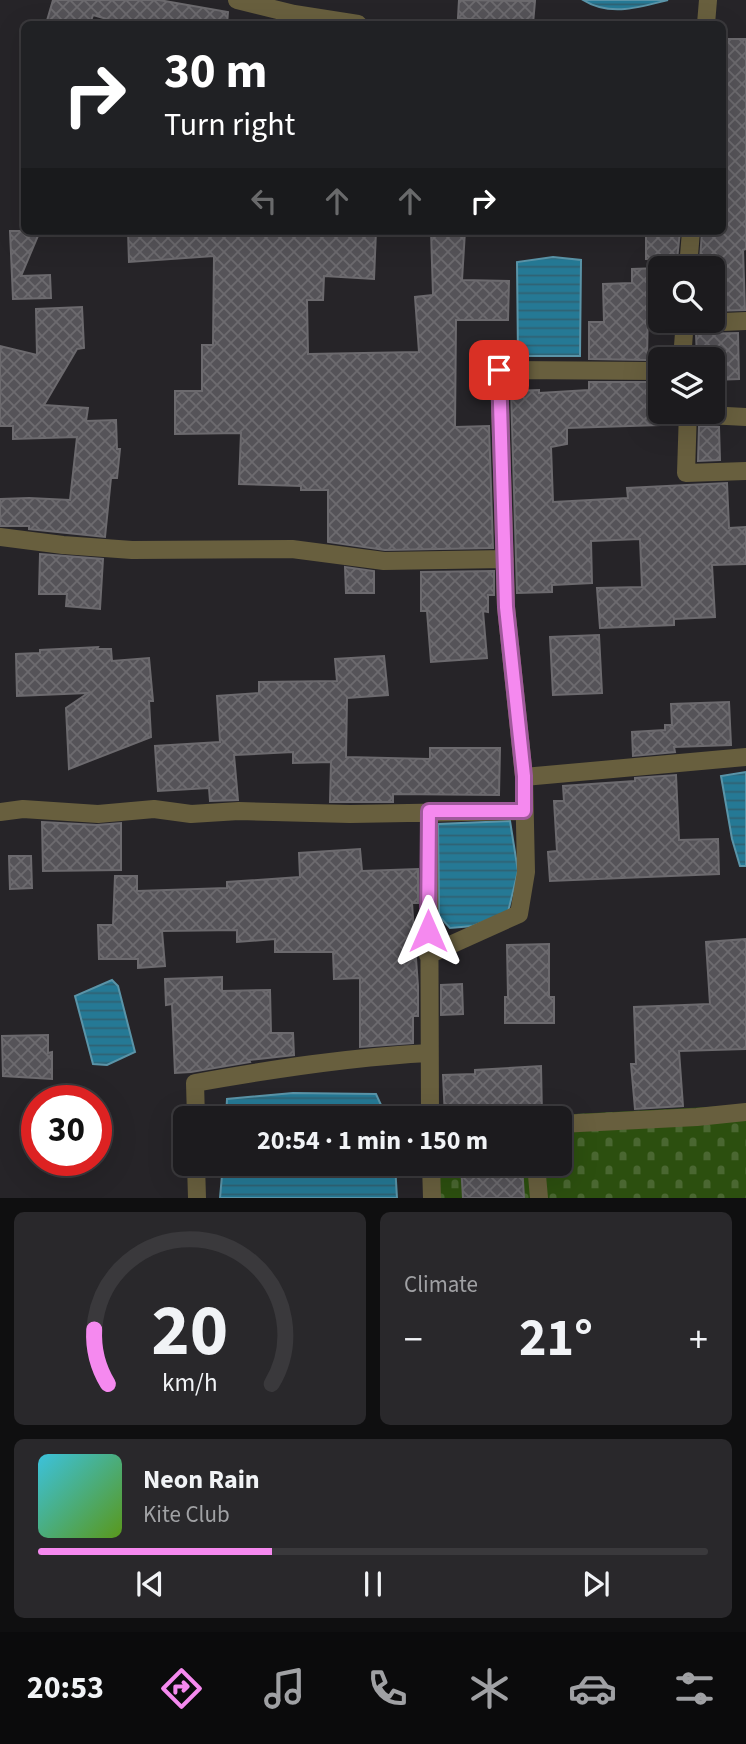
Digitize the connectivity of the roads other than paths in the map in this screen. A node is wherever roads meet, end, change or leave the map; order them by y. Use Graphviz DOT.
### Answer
graph roads {
  1 [pos="237,0"];
  2 [pos="708,0"];
  3 [pos="339,21"];
  4 [pos="706,21"];
  5 [pos="691,235"];
  6 [pos="689,256"];
  7 [pos="725,321"];
  8 [pos="746,321"];
  9 [pos="648,371"];
  10 [pos="725,416"];
  11 [pos="746,417"];
  12 [pos="688,424"];
  13 [pos="746,471"];
  14 [pos="0,537"];
  15 [pos="505,559"];
  16 [pos="746,757"];
  17 [pos="524,776"];
  18 [pos="429,811"];
  19 [pos="524,811"];
  20 [pos="0,812"];
  21 [pos="428,956"];
  22 [pos="429,1053"];
  23 [pos="196,1106"];
  24 [pos="430,1106"];
  25 [pos="746,1112"];
  26 [pos="572,1123"];
  27 [pos="197,1176"];
  28 [pos="431,1176"];
  29 [pos="537,1176"];
  30 [pos="197,1198"];
  31 [pos="432,1198"];
  32 [pos="539,1198"];
  1 -- 3 [label="street"];
  2 -- 4 [label="street"];
  5 -- 6 [label="street"];
  7 -- 8 [label="street"];
  9 -- 15 [label="street"];
  10 -- 11 [label="street"];
  12 -- 13 [label="street"];
  14 -- 15 [label="street"];
  15 -- 17 [label="street"];
  16 -- 17 [label="street"];
  17 -- 19 [label="street"];
  18 -- 19 [label="street"];
  18 -- 20 [label="street"];
  18 -- 21 [label="street"];
  19 -- 21 [label="street"];
  21 -- 22 [label="street"];
  22 -- 23 [label="street"];
  22 -- 24 [label="street"];
  25 -- 26 [label="street"];
  27 -- 30 [label="street"];
  28 -- 31 [label="street"];
  29 -- 32 [label="street"];
}
